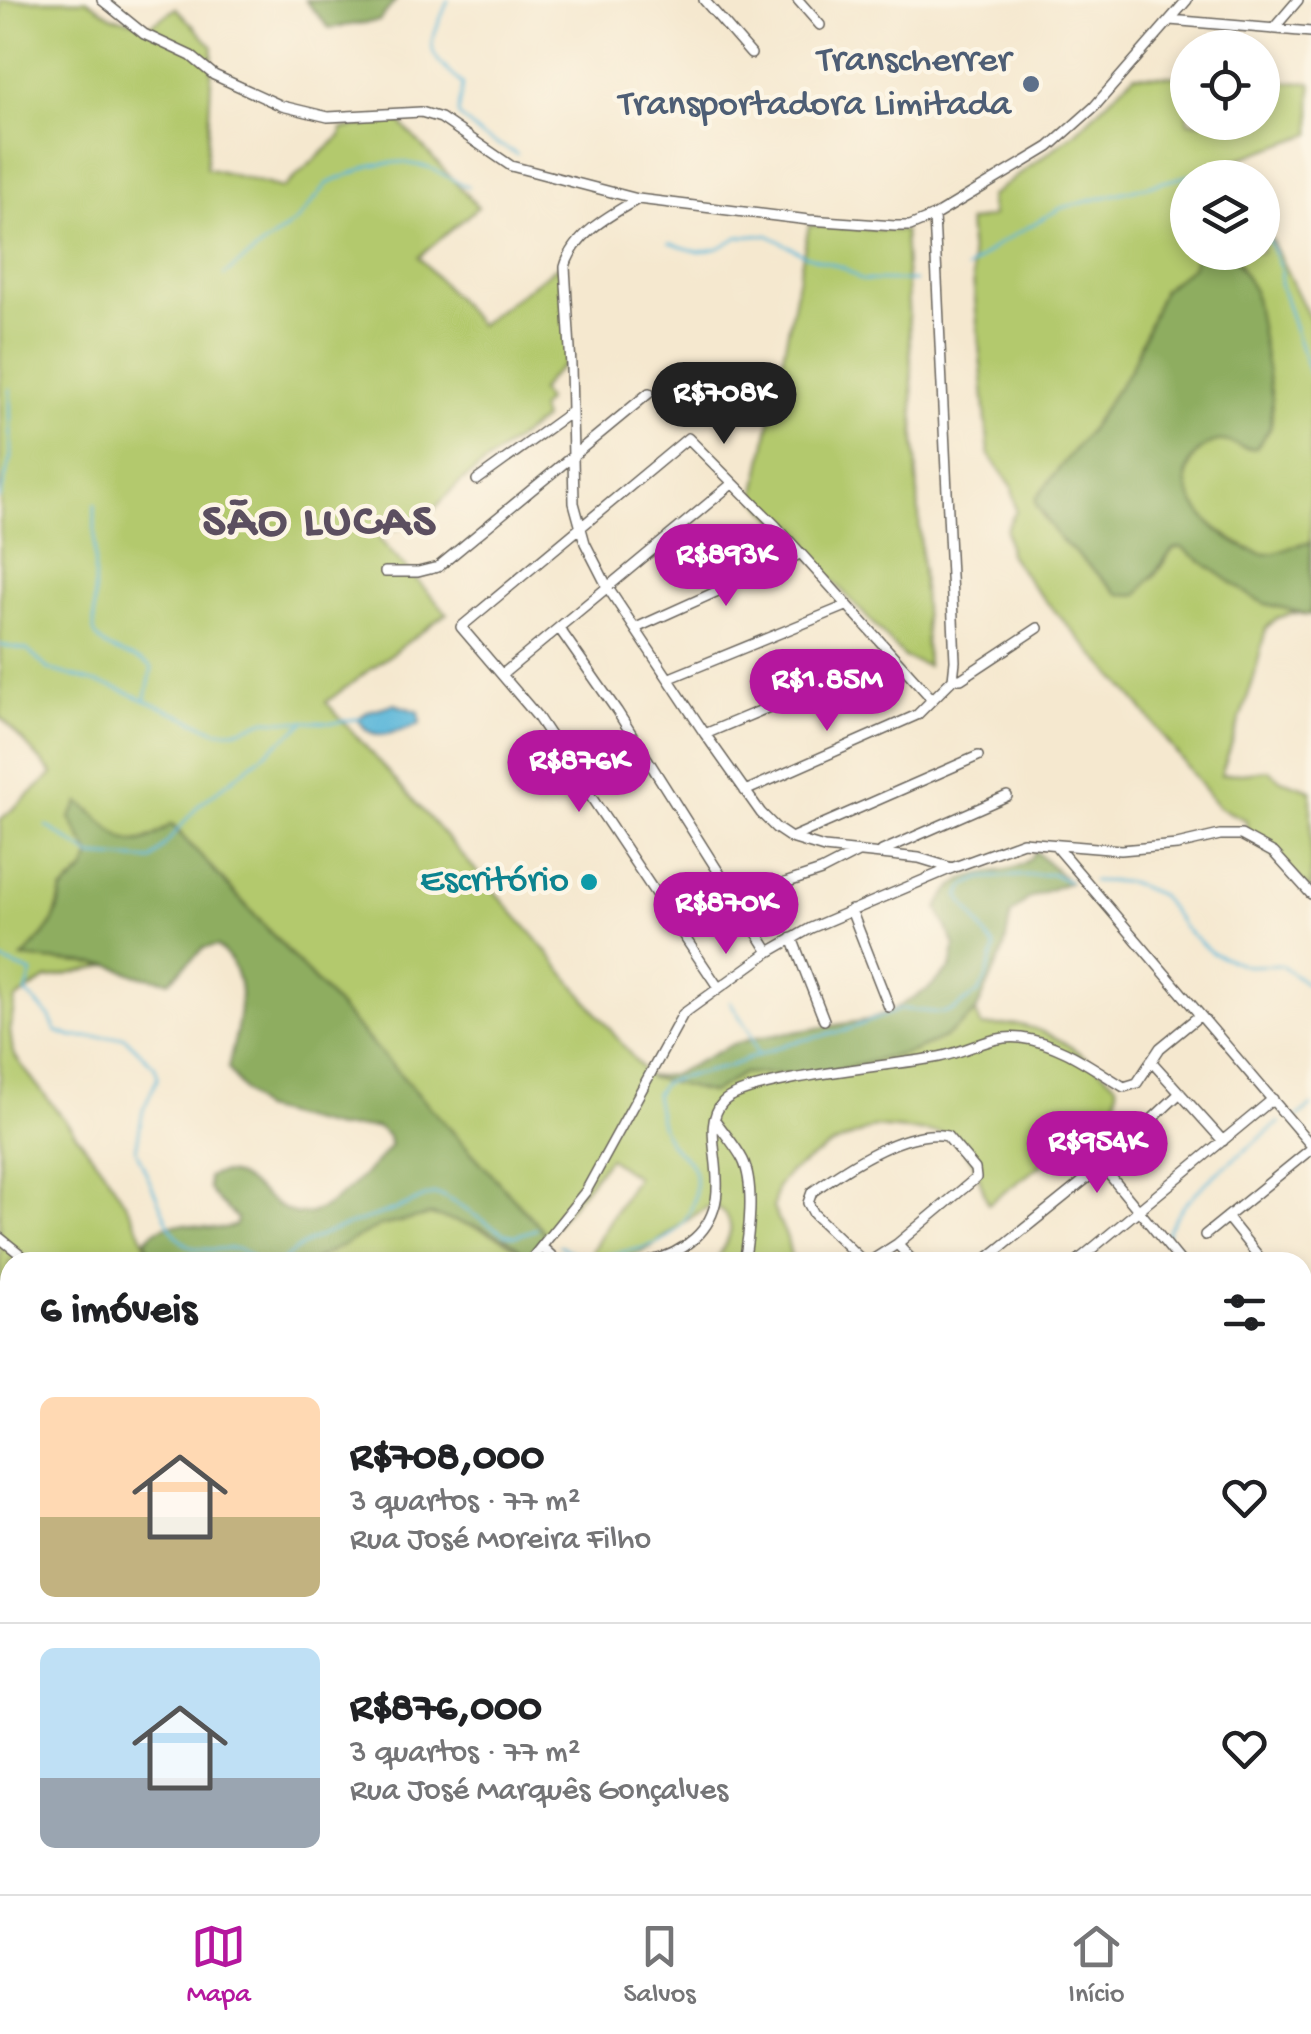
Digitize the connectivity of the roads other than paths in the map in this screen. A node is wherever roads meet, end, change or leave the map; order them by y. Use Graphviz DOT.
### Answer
graph roads {
  1 [pos="102,0"];
  2 [pos="704,0"];
  3 [pos="798,0"];
  4 [pos="1187,0"];
  5 [pos="1298,0"];
  6 [pos="1170,20"];
  7 [pos="820,25"];
  8 [pos="1274,28"];
  9 [pos="1311,32"];
  10 [pos="752,54"];
  11 [pos="638,199"];
  12 [pos="934,216"];
  13 [pos="649,393"];
  14 [pos="570,412"];
  15 [pos="572,459"];
  16 [pos="477,480"];
  17 [pos="733,483"];
  18 [pos="580,530"];
  19 [pos="800,554"];
  20 [pos="385,572"];
  21 [pos="608,588"];
  22 [pos="846,606"];
  23 [pos="559,628"];
  24 [pos="636,628"];
  25 [pos="1038,628"];
  26 [pos="891,656"];
  27 [pos="504,673"];
  28 [pos="670,678"];
  29 [pos="953,678"];
  30 [pos="932,698"];
  31 [pos="705,734"];
  32 [pos="978,756"];
  33 [pos="745,791"];
  34 [pos="1007,796"];
  35 [pos="791,838"];
  36 [pos="1056,846"];
  37 [pos="861,850"];
  38 [pos="879,852"];
  39 [pos="952,868"];
  40 [pos="1311,894"];
  41 [pos="736,899"];
  42 [pos="852,910"];
  43 [pos="792,938"];
  44 [pos="769,952"];
  45 [pos="718,987"];
  46 [pos="890,1007"];
  47 [pos="1198,1016"];
  48 [pos="824,1020"];
  49 [pos="1152,1061"];
  50 [pos="1180,1093"];
  51 [pos="1273,1100"];
  52 [pos="715,1120"];
  53 [pos="1222,1142"];
  54 [pos="1311,1147"];
  55 [pos="1102,1166"];
  56 [pos="1138,1212"];
  57 [pos="1228,1217"];
  58 [pos="1205,1235"];
  59 [pos="898,1244"];
  60 [pos="543,1248"];
  61 [pos="539,1252"];
  62 [pos="547,1252"];
  63 [pos="674,1252"];
  64 [pos="746,1252"];
  65 [pos="856,1252"];
  66 [pos="884,1252"];
  67 [pos="905,1252"];
  68 [pos="994,1252"];
  69 [pos="1088,1252"];
  70 [pos="1172,1252"];
  71 [pos="1255,1252"];
  1 -- 11 [label="street"];
  2 -- 10 [label="street"];
  3 -- 7 [label="street"];
  4 -- 6 [label="street"];
  5 -- 8 [label="street"];
  6 -- 8 [label="street"];
  6 -- 12 [label="street"];
  8 -- 9 [label="street"];
  11 -- 12 [label="street"];
  11 -- 14 [label="street"];
  12 -- 29 [label="street"];
  13 -- 15 [label="street"];
  14 -- 15 [label="street"];
  14 -- 16 [label="street"];
  15 -- 18 [label="street"];
  15 -- 20 [label="street"];
  17 -- 18 [label="street"];
  17 -- 19 [label="street"];
  17 -- 21 [label="street"];
  18 -- 21 [label="street"];
  18 -- 27 [label="street"];
  19 -- 22 [label="street"];
  19 -- 24 [label="street"];
  21 -- 23 [label="street"];
  21 -- 24 [label="street"];
  22 -- 26 [label="street"];
  22 -- 28 [label="street"];
  23 -- 27 [label="street"];
  23 -- 41 [label="street"];
  24 -- 28 [label="street"];
  25 -- 29 [label="street"];
  26 -- 30 [label="street"];
  26 -- 31 [label="street"];
  27 -- 45 [label="street"];
  28 -- 31 [label="street"];
  29 -- 30 [label="street"];
  30 -- 33 [label="street"];
  31 -- 33 [label="street"];
  32 -- 35 [label="street"];
  33 -- 35 [label="street"];
  34 -- 38 [label="street"];
  35 -- 37 [label="street"];
  36 -- 39 [label="street"];
  36 -- 40 [label="street"];
  36 -- 47 [label="street"];
  37 -- 38 [label="street"];
  37 -- 41 [label="street"];
  38 -- 39 [label="street"];
  39 -- 42 [label="street"];
  41 -- 44 [label="street"];
  42 -- 43 [label="street"];
  42 -- 46 [label="street"];
  43 -- 44 [label="street"];
  43 -- 48 [label="street"];
  44 -- 45 [label="street"];
  45 -- 60 [label="street"];
  47 -- 49 [label="street"];
  47 -- 51 [label="street"];
  49 -- 50 [label="street"];
  49 -- 52 [label="street"];
  50 -- 53 [label="street"];
  50 -- 55 [label="street"];
  51 -- 53 [label="street"];
  51 -- 54 [label="street"];
  52 -- 63 [label="street"];
  52 -- 64 [label="street"];
  53 -- 56 [label="street"];
  54 -- 57 [label="street"];
  55 -- 56 [label="street"];
  55 -- 68 [label="street"];
  56 -- 69 [label="street"];
  56 -- 70 [label="street"];
  57 -- 58 [label="street"];
  57 -- 71 [label="street"];
  59 -- 65 [label="street"];
  59 -- 66 [label="street"];
  59 -- 67 [label="street"];
  60 -- 61 [label="street"];
  60 -- 62 [label="street"];
}
